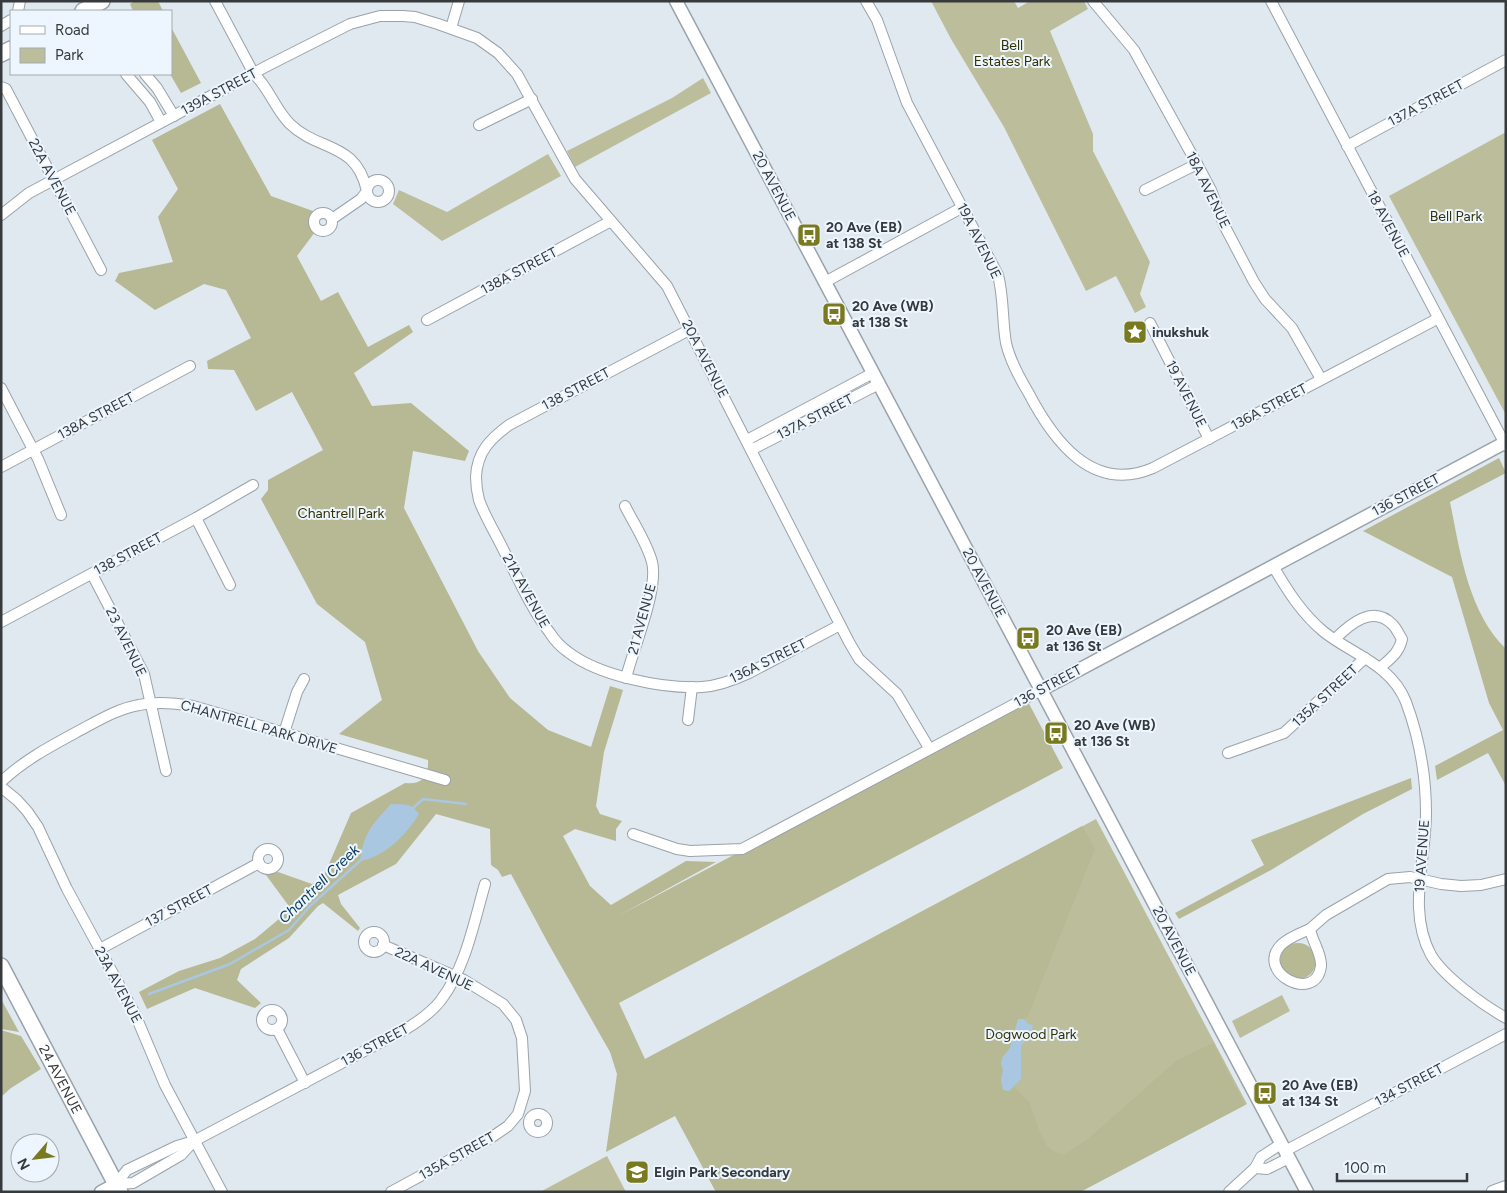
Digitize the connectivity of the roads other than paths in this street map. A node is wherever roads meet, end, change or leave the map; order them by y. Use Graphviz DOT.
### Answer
graph roads {
  1 [pos="216,1"];
  2 [pos="459,1"];
  3 [pos="676,1"];
  4 [pos="866,1"];
  5 [pos="1093,1"];
  6 [pos="1271,1"];
  7 [pos="452,28"];
  8 [pos="1506,60"];
  9 [pos="254,74"];
  10 [pos="127,75"];
  11 [pos="146,75"];
  12 [pos="1,87"];
  13 [pos="532,99"];
  14 [pos="174,116"];
  15 [pos="161,122"];
  16 [pos="479,125"];
  17 [pos="1347,146"];
  18 [pos="1197,164"];
  19 [pos="54,180"];
  20 [pos="1145,190"];
  21 [pos="963,207"];
  22 [pos="1,215"];
  23 [pos="332,219"];
  24 [pos="611,221"];
  25 [pos="101,270"];
  26 [pos="825,282"];
  27 [pos="1438,318"];
  28 [pos="427,320"];
  29 [pos="1150,323"];
  30 [pos="689,330"];
  31 [pos="190,366"];
  32 [pos="876,379"];
  33 [pos="1321,379"];
  34 [pos="1,388"];
  35 [pos="799,413"];
  36 [pos="804,422"];
  37 [pos="1210,439"];
  38 [pos="1505,443"];
  39 [pos="749,445"];
  40 [pos="33,450"];
  41 [pos="478,464"];
  42 [pos="1,467"];
  43 [pos="1096,470"];
  44 [pos="253,485"];
  45 [pos="625,506"];
  46 [pos="61,515"];
  47 [pos="196,518"];
  48 [pos="1273,566"];
  49 [pos="92,574"];
  50 [pos="230,585"];
  51 [pos="1,622"];
  52 [pos="840,624"];
  53 [pos="1335,639"];
  54 [pos="1365,658"];
  55 [pos="1380,667"];
  56 [pos="626,678"];
  57 [pos="304,679"];
  58 [pos="692,687"];
  59 [pos="1041,690"];
  60 [pos="150,703"];
  61 [pos="688,720"];
  62 [pos="284,733"];
  63 [pos="929,748"];
  64 [pos="1228,753"];
  65 [pos="166,771"];
  66 [pos="445,780"];
  67 [pos="1,782"];
  68 [pos="1,788"];
  69 [pos="633,834"];
  70 [pos="259,863"];
  71 [pos="1420,878"];
  72 [pos="1506,880"];
  73 [pos="485,884"];
  74 [pos="1310,929"];
  75 [pos="383,945"];
  76 [pos="100,948"];
  77 [pos="1,966"];
  78 [pos="455,976"];
  79 [pos="1506,1018"];
  80 [pos="277,1029"];
  81 [pos="1506,1034"];
  82 [pos="305,1082"];
  83 [pos="518,1114"];
  84 [pos="529,1120"];
  85 [pos="194,1141"];
  86 [pos="1285,1151"];
  87 [pos="1255,1168"];
  88 [pos="1506,1186"];
  89 [pos="118,1188"];
  90 [pos="1492,1191"];
  91 [pos="101,1192"];
  92 [pos="222,1192"];
  93 [pos="391,1192"];
  94 [pos="1228,1192"];
  95 [pos="1306,1192"];
  1 -- 9 [label="street"];
  2 -- 7 [label="street"];
  3 -- 26 [label="street, 20 AVENUE"];
  4 -- 21 [label="street, 19A AVENUE"];
  5 -- 18 [label="street, 18A AVENUE"];
  6 -- 17 [label="street, 18 AVENUE"];
  7 -- 9 [label="street, 139A STREET"];
  7 -- 13 [label="street, 20A AVENUE"];
  8 -- 17 [label="street, 137A STREET"];
  9 -- 14 [label="street, 139A STREET"];
  9 -- 23 [label="street"];
  10 -- 15 [label="street"];
  11 -- 14 [label="street"];
  12 -- 19 [label="street, 22A AVENUE"];
  13 -- 16 [label="street"];
  13 -- 24 [label="street, 20A AVENUE"];
  14 -- 15 [label="street, 139A STREET"];
  15 -- 19 [label="street, 139A STREET"];
  17 -- 27 [label="street, 18 AVENUE"];
  18 -- 20 [label="street"];
  18 -- 33 [label="street, 18A AVENUE"];
  19 -- 22 [label="street, 139A STREET"];
  19 -- 25 [label="street, 22A AVENUE"];
  21 -- 26 [label="street"];
  21 -- 43 [label="street, 19A AVENUE"];
  24 -- 28 [label="street, 138A STREET"];
  24 -- 30 [label="street, 20A AVENUE"];
  26 -- 32 [label="street, 20 AVENUE"];
  27 -- 33 [label="street, 136A STREET"];
  27 -- 38 [label="street, 18 AVENUE"];
  29 -- 37 [label="street, 19 AVENUE"];
  30 -- 39 [label="street, 20A AVENUE"];
  30 -- 41 [label="street, 138 STREET"];
  31 -- 40 [label="street, 138A STREET"];
  32 -- 35 [label="street, 137A STREET"];
  32 -- 36 [label="street, 137A STREET"];
  32 -- 59 [label="street, 20 AVENUE"];
  33 -- 37 [label="street, 136A STREET"];
  34 -- 40 [label="street"];
  35 -- 36 [label="street"];
  35 -- 39 [label="street, 137A STREET"];
  36 -- 39 [label="street, 137A STREET"];
  37 -- 43 [label="street, 136A STREET"];
  38 -- 48 [label="street, 136 STREET"];
  39 -- 52 [label="street, 20A AVENUE"];
  40 -- 42 [label="street, 138A STREET"];
  40 -- 46 [label="street"];
  41 -- 56 [label="street, 21A AVENUE"];
  44 -- 47 [label="street, 138 STREET"];
  45 -- 56 [label="street, 21 AVENUE"];
  47 -- 49 [label="street, 138 STREET"];
  47 -- 50 [label="street"];
  48 -- 53 [label="street, 19 AVENUE"];
  48 -- 59 [label="street, 136 STREET"];
  49 -- 51 [label="street, 138 STREET"];
  49 -- 60 [label="street, 23 AVENUE"];
  52 -- 58 [label="street, 136A STREET"];
  52 -- 63 [label="street, 20A AVENUE"];
  53 -- 54 [label="street, 19 AVENUE"];
  53 -- 55 [label="street"];
  54 -- 55 [label="street, 19 AVENUE"];
  54 -- 64 [label="street, 135A STREET"];
  55 -- 71 [label="street, 19 AVENUE"];
  56 -- 58 [label="street, 136A STREET"];
  57 -- 62 [label="street"];
  58 -- 61 [label="street"];
  59 -- 63 [label="street, 136 STREET"];
  59 -- 86 [label="street, 20 AVENUE"];
  60 -- 62 [label="street, CHANTRELL PARK DRIVE"];
  60 -- 65 [label="street, 23 AVENUE"];
  60 -- 67 [label="street, CHANTRELL PARK DRIVE"];
  62 -- 66 [label="street, CHANTRELL PARK DRIVE"];
  63 -- 69 [label="street, 136 STREET"];
  68 -- 76 [label="street, 23A AVENUE"];
  70 -- 76 [label="street, 137 STREET"];
  71 -- 72 [label="street"];
  71 -- 74 [label="street"];
  71 -- 79 [label="street, 19 AVENUE"];
  73 -- 78 [label="street, 136 STREET"];
  74 -- 74 [label="street"];
  75 -- 78 [label="street, 22A AVENUE"];
  76 -- 85 [label="street, 23A AVENUE"];
  77 -- 89 [label="main road, 24 AVENUE"];
  78 -- 82 [label="street, 136 STREET"];
  78 -- 83 [label="street, 22A AVENUE"];
  80 -- 82 [label="street"];
  81 -- 86 [label="street, 134 STREET"];
  82 -- 85 [label="street, 136 STREET"];
  83 -- 84 [label="street"];
  83 -- 93 [label="street, 135A STREET"];
  85 -- 89 [label="street, 136 STREET"];
  85 -- 92 [label="street, 23A AVENUE"];
  86 -- 87 [label="street, 134 STREET"];
  86 -- 87 [label="street, 134 STREET"];
  86 -- 95 [label="street, 20 AVENUE"];
  87 -- 94 [label="street, 134 STREET"];
  88 -- 90 [label="street"];
  89 -- 91 [label="street, 136 STREET"];
}
